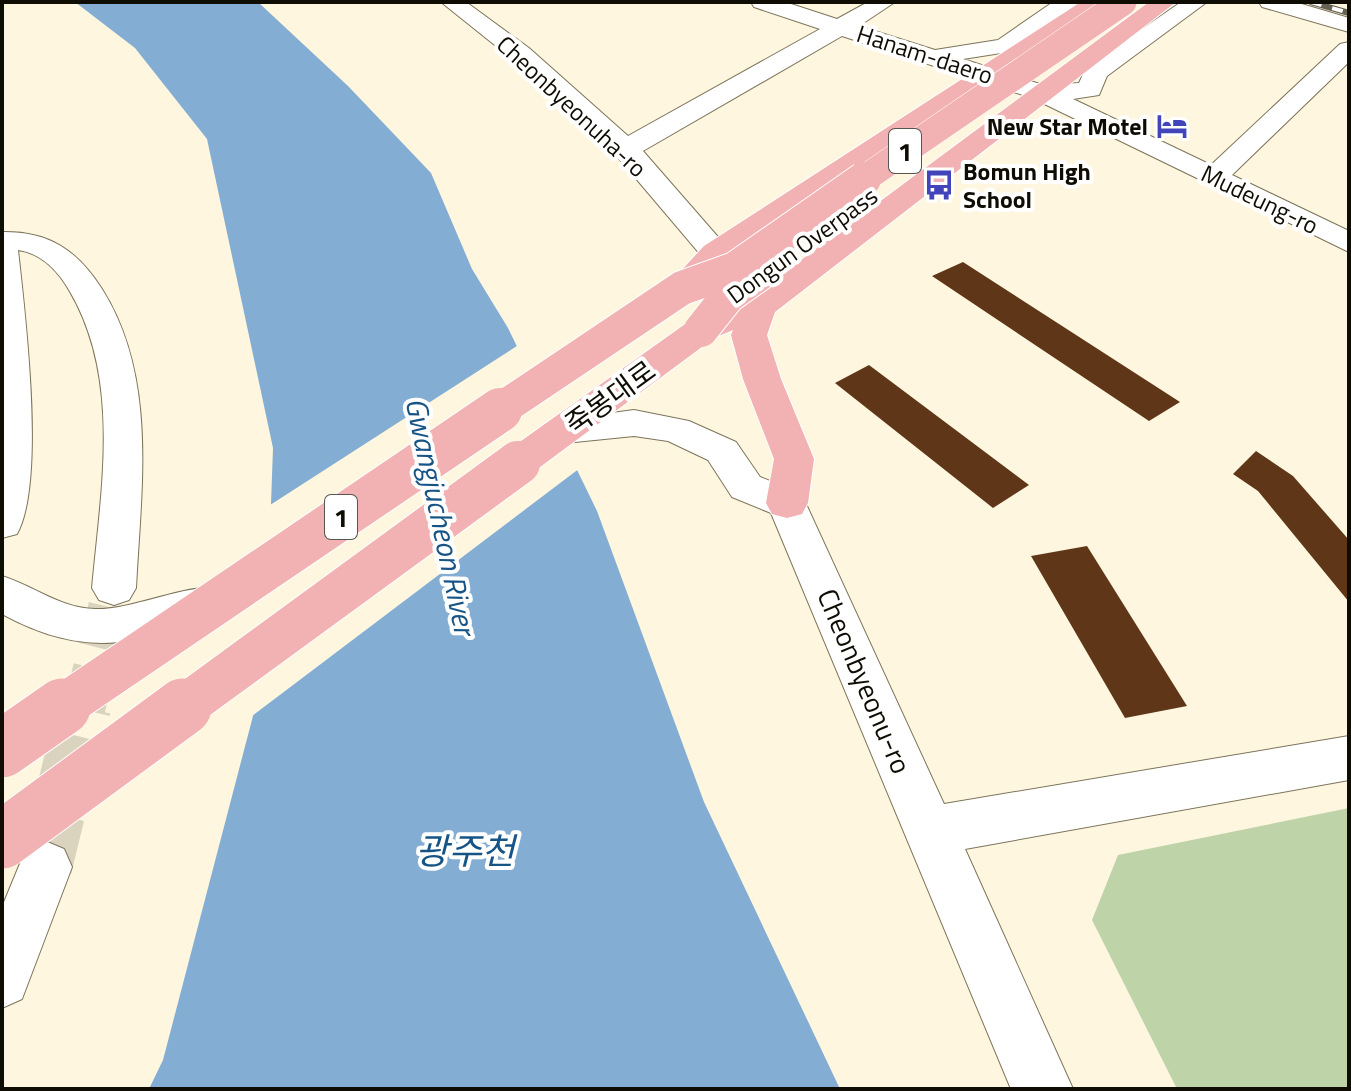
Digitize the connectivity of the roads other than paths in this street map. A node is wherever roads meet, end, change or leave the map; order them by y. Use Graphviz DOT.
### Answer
graph roads {
  1 [pos="452,2"];
  2 [pos="762,2"];
  3 [pos="884,2"];
  4 [pos="1068,2"];
  5 [pos="1097,2"];
  6 [pos="1123,2"];
  7 [pos="1146,2"];
  8 [pos="1164,2"];
  9 [pos="1196,2"];
  10 [pos="1270,2"];
  11 [pos="1349,25"];
  12 [pos="840,27"];
  13 [pos="1349,49"];
  14 [pos="934,57"];
  15 [pos="985,73"];
  16 [pos="1041,93"];
  17 [pos="626,149"];
  18 [pos="1215,176"];
  19 [pos="2,241"];
  20 [pos="1349,243"];
  21 [pos="2,248"];
  22 [pos="716,253"];
  23 [pos="682,288"];
  24 [pos="759,307"];
  25 [pos="701,330"];
  26 [pos="565,430"];
  27 [pos="787,503"];
  28 [pos="2,523"];
  29 [pos="114,588"];
  30 [pos="2,593"];
  31 [pos="217,600"];
  32 [pos="2,749"];
  33 [pos="1349,758"];
  34 [pos="930,831"];
  35 [pos="23,854"];
  36 [pos="2,979"];
  37 [pos="1042,1089"];
  1 -- 17 [label="street, Cheonbyeonuha-ro"];
  2 -- 12 [label="street, Hanam-daero"];
  3 -- 12 [label="street"];
  4 -- 14 [label="street"];
  5 -- 15 [label="main road"];
  6 -- 23 [label="main road, Dongun Overpass / 1, bridge"];
  7 -- 25 [label="main road, Dongun Overpass / 1, bridge"];
  8 -- 16 [label="main road"];
  9 -- 16 [label="street"];
  10 -- 11 [label="street"];
  12 -- 14 [label="street, Hanam-daero"];
  12 -- 17 [label="street"];
  13 -- 18 [label="street"];
  14 -- 15 [label="street, Hanam-daero"];
  15 -- 16 [label="street, Hanam-daero"];
  15 -- 22 [label="main road"];
  16 -- 18 [label="street, Mudeung-ro"];
  16 -- 24 [label="main road"];
  17 -- 22 [label="street, Cheonbyeonuha-ro"];
  18 -- 20 [label="street, Mudeung-ro"];
  19 -- 29 [label="street"];
  21 -- 28 [label="street"];
  22 -- 23 [label="main road"];
  23 -- 31 [label="main road, 1, bridge"];
  24 -- 25 [label="main road"];
  24 -- 27 [label="main road"];
  25 -- 26 [label="main road, 죽봉대로 / 1"];
  26 -- 27 [label="street"];
  26 -- 35 [label="main road, 죽봉대로 / 1, bridge"];
  27 -- 34 [label="street, Cheonbyeonu-ro"];
  30 -- 31 [label="street"];
  31 -- 32 [label="main road, 1, bridge"];
  33 -- 34 [label="street"];
  34 -- 37 [label="street, Cheonbyeonu-ro"];
  35 -- 36 [label="street"];
}
